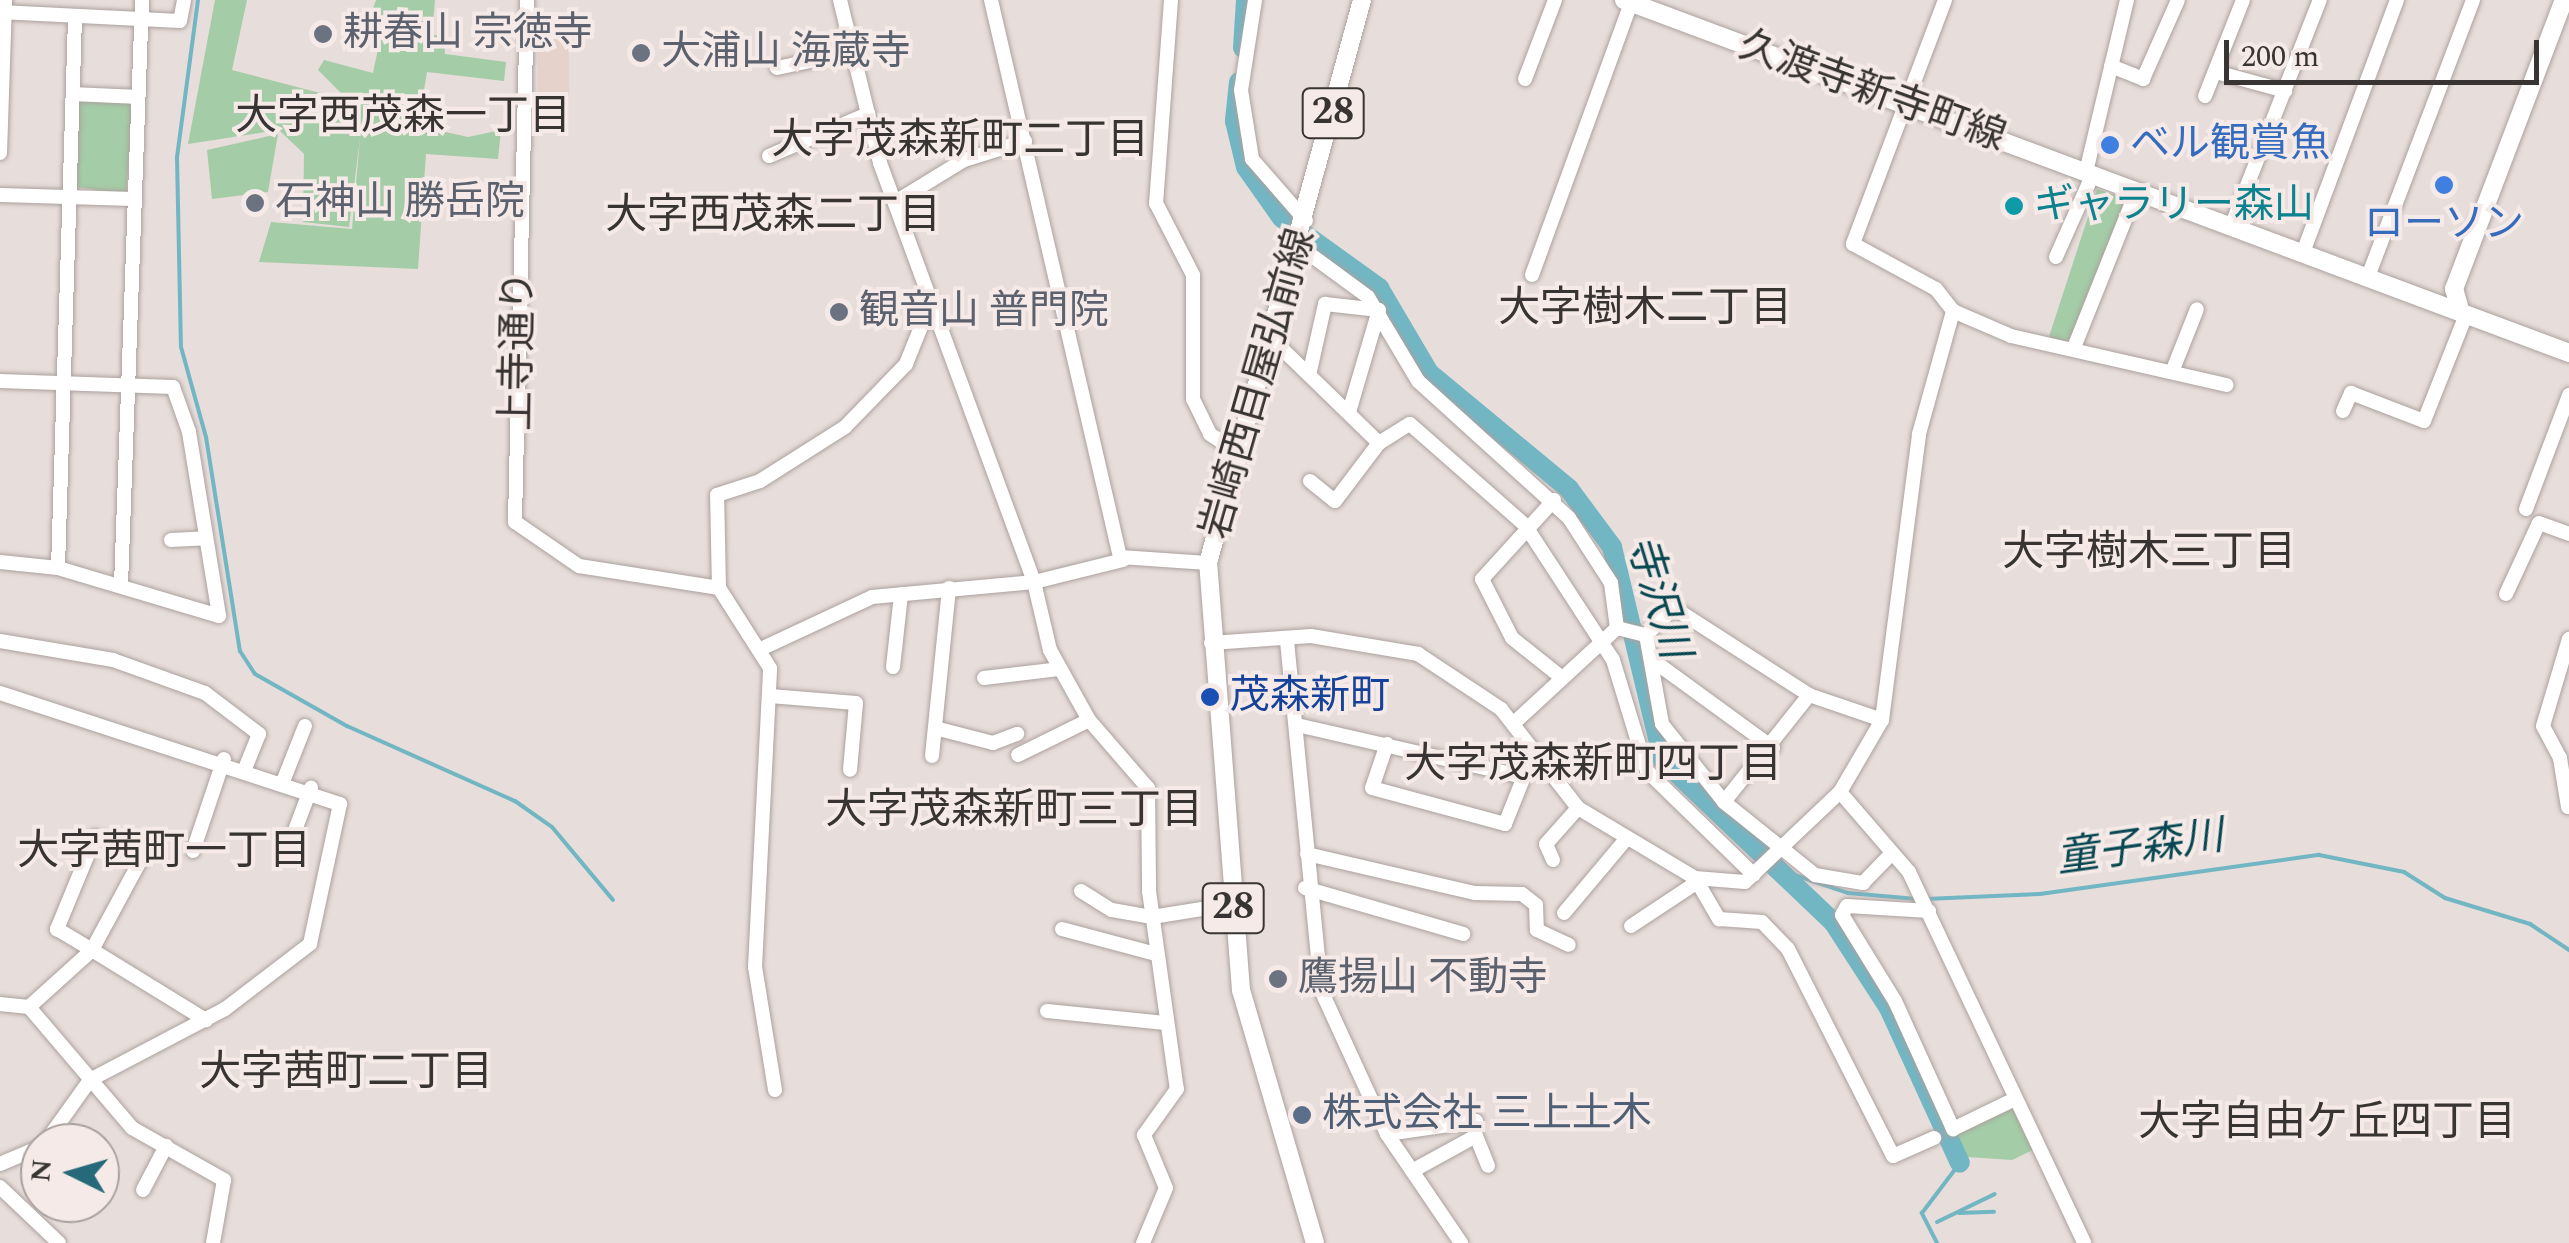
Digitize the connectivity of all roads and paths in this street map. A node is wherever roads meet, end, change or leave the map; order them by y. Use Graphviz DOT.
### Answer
graph roads {
  1 [pos="142,0"];
  2 [pos="184,0"];
  3 [pos="527,0"];
  4 [pos="840,0"];
  5 [pos="991,0"];
  6 [pos="1171,0"];
  7 [pos="1255,0"];
  8 [pos="1362,0"];
  9 [pos="1555,0"];
  10 [pos="1945,0"];
  11 [pos="2126,0"];
  12 [pos="2178,0"];
  13 [pos="2243,0"];
  14 [pos="2320,0"];
  15 [pos="2397,0"];
  16 [pos="2473,0"];
  17 [pos="2565,1"];
  18 [pos="1638,3"];
  19 [pos="4,9"];
  20 [pos="75,18"];
  21 [pos="141,20"];
  22 [pos="853,52"];
  23 [pos="2111,66"];
  24 [pos="777,68"];
  25 [pos="2,69"];
  26 [pos="2216,72"];
  27 [pos="1525,78"];
  28 [pos="2285,91"];
  29 [pos="73,94"];
  30 [pos="138,96"];
  31 [pos="2205,96"];
  32 [pos="1905,104"];
  33 [pos="868,114"];
  34 [pos="1024,141"];
  35 [pos="0,153"];
  36 [pos="769,156"];
  37 [pos="2090,173"];
  38 [pos="2136,190"];
  39 [pos="0,195"];
  40 [pos="70,197"];
  41 [pos="134,199"];
  42 [pos="897,202"];
  43 [pos="2232,224"];
  44 [pos="1303,235"];
  45 [pos="2304,250"];
  46 [pos="2056,258"];
  47 [pos="2369,274"];
  48 [pos="1532,275"];
  49 [pos="932,301"];
  50 [pos="2459,306"];
  51 [pos="2196,309"];
  52 [pos="1380,310"];
  53 [pos="1953,310"];
  54 [pos="1275,342"];
  55 [pos="2075,344"];
  56 [pos="2569,353"];
  57 [pos="2174,367"];
  58 [pos="1310,371"];
  59 [pos="0,381"];
  60 [pos="64,384"];
  61 [pos="128,385"];
  62 [pos="2227,385"];
  63 [pos="2569,395"];
  64 [pos="2343,411"];
  65 [pos="1349,412"];
  66 [pos="1379,442"];
  67 [pos="1234,451"];
  68 [pos="1310,481"];
  69 [pos="1554,500"];
  70 [pos="2526,509"];
  71 [pos="1525,525"];
  72 [pos="2569,534"];
  73 [pos="206,538"];
  74 [pos="171,540"];
  75 [pos="1123,560"];
  76 [pos="0,562"];
  77 [pos="1208,563"];
  78 [pos="58,568"];
  79 [pos="1034,582"];
  80 [pos="121,586"];
  81 [pos="719,588"];
  82 [pos="949,588"];
  83 [pos="901,594"];
  84 [pos="2506,594"];
  85 [pos="1619,628"];
  86 [pos="1644,634"];
  87 [pos="1600,639"];
  88 [pos="2569,639"];
  89 [pos="0,641"];
  90 [pos="1288,642"];
  91 [pos="1211,643"];
  92 [pos="764,646"];
  93 [pos="1651,659"];
  94 [pos="894,667"];
  95 [pos="1060,669"];
  96 [pos="1561,677"];
  97 [pos="984,678"];
  98 [pos="0,693"];
  99 [pos="1809,695"];
  100 [pos="770,696"];
  101 [pos="1090,720"];
  102 [pos="1882,720"];
  103 [pos="1514,723"];
  104 [pos="1297,725"];
  105 [pos="305,726"];
  106 [pos="935,728"];
  107 [pos="1016,734"];
  108 [pos="1387,744"];
  109 [pos="1773,748"];
  110 [pos="1533,754"];
  111 [pos="1018,755"];
  112 [pos="932,756"];
  113 [pos="224,759"];
  114 [pos="246,766"];
  115 [pos="850,770"];
  116 [pos="1519,776"];
  117 [pos="284,779"];
  118 [pos="311,788"];
  119 [pos="1840,792"];
  120 [pos="1724,802"];
  121 [pos="2568,807"];
  122 [pos="1578,808"];
  123 [pos="1628,838"];
  124 [pos="1778,850"];
  125 [pos="194,851"];
  126 [pos="1892,853"];
  127 [pos="286,854"];
  128 [pos="1306,854"];
  129 [pos="1553,860"];
  130 [pos="1757,873"];
  131 [pos="1694,882"];
  132 [pos="1305,888"];
  133 [pos="1081,891"];
  134 [pos="1233,904"];
  135 [pos="1925,904"];
  136 [pos="1564,913"];
  137 [pos="1152,916"];
  138 [pos="1630,926"];
  139 [pos="1062,930"];
  140 [pos="1463,934"];
  141 [pos="1569,945"];
  142 [pos="92,950"];
  143 [pos="1156,954"];
  144 [pos="0,1004"];
  145 [pos="29,1008"];
  146 [pos="1047,1011"];
  147 [pos="206,1020"];
  148 [pos="1165,1023"];
  149 [pos="90,1080"];
  150 [pos="775,1090"];
  151 [pos="2014,1099"];
  152 [pos="1476,1121"];
  153 [pos="59,1123"];
  154 [pos="1387,1134"];
  155 [pos="1934,1138"];
  156 [pos="166,1146"];
  157 [pos="1488,1166"];
  158 [pos="1412,1171"];
  159 [pos="0,1186"];
  160 [pos="144,1190"];
  161 [pos="1145,1242"];
  162 [pos="59,1243"];
  163 [pos="212,1243"];
  164 [pos="1316,1243"];
  165 [pos="1461,1243"];
  166 [pos="2084,1243"];
  1 -- 21 [label="street"];
  2 -- 21 [label="street"];
  3 -- 81 [label="street, 上寺通り"];
  4 -- 22 [label="street"];
  5 -- 34 [label="street"];
  6 -- 67 [label="street"];
  7 -- 44 [label="street"];
  8 -- 44 [label="main road, 岩崎西目屋弘前線 / 28"];
  9 -- 27 [label="street"];
  10 -- 32 [label="street"];
  11 -- 23 [label="street"];
  12 -- 23 [label="street"];
  13 -- 26 [label="street"];
  14 -- 28 [label="street"];
  15 -- 45 [label="street"];
  16 -- 47 [label="street"];
  17 -- 50 [label="main road"];
  18 -- 32 [label="main road, 久渡寺新寺町線"];
  18 -- 48 [label="street"];
  19 -- 20 [label="street"];
  19 -- 25 [label="street"];
  20 -- 21 [label="street"];
  20 -- 29 [label="street"];
  21 -- 30 [label="street"];
  22 -- 24 [label="street"];
  22 -- 33 [label="street"];
  23 -- 37 [label="street"];
  25 -- 35 [label="street"];
  26 -- 28 [label="street"];
  26 -- 31 [label="street"];
  28 -- 43 [label="street"];
  29 -- 30 [label="street"];
  29 -- 40 [label="street"];
  30 -- 41 [label="street"];
  32 -- 37 [label="main road, 久渡寺新寺町線"];
  32 -- 53 [label="street"];
  33 -- 36 [label="street"];
  33 -- 42 [label="street"];
  34 -- 42 [label="street"];
  34 -- 75 [label="street"];
  37 -- 38 [label="main road, 久渡寺新寺町線"];
  37 -- 46 [label="street"];
  38 -- 43 [label="main road, 久渡寺新寺町線"];
  38 -- 55 [label="street"];
  39 -- 40 [label="street"];
  40 -- 41 [label="street"];
  40 -- 60 [label="street"];
  41 -- 61 [label="street"];
  42 -- 49 [label="street"];
  43 -- 45 [label="main road, 久渡寺新寺町線"];
  44 -- 52 [label="street"];
  44 -- 54 [label="main road, 岩崎西目屋弘前線 / 28"];
  45 -- 47 [label="main road, 久渡寺新寺町線"];
  47 -- 50 [label="main road, 久渡寺新寺町線"];
  49 -- 79 [label="street"];
  49 -- 81 [label="street"];
  50 -- 56 [label="main road, 久渡寺新寺町線"];
  50 -- 64 [label="street"];
  51 -- 57 [label="street"];
  52 -- 58 [label="street"];
  52 -- 65 [label="street"];
  52 -- 69 [label="street"];
  53 -- 55 [label="street"];
  53 -- 102 [label="street"];
  54 -- 58 [label="street"];
  54 -- 67 [label="main road, 岩崎西目屋弘前線 / 28"];
  55 -- 57 [label="street"];
  57 -- 62 [label="street"];
  58 -- 65 [label="street"];
  59 -- 60 [label="street"];
  60 -- 61 [label="street"];
  60 -- 78 [label="street"];
  61 -- 73 [label="street"];
  61 -- 80 [label="street"];
  63 -- 70 [label="street"];
  65 -- 66 [label="street"];
  66 -- 68 [label="street"];
  66 -- 71 [label="street"];
  67 -- 77 [label="main road, 岩崎西目屋弘前線 / 28"];
  69 -- 71 [label="street"];
  69 -- 85 [label="street"];
  71 -- 87 [label="street"];
  71 -- 96 [label="street"];
  72 -- 84 [label="street"];
  73 -- 74 [label="street"];
  73 -- 80 [label="street"];
  75 -- 77 [label="street"];
  75 -- 79 [label="street"];
  76 -- 78 [label="street"];
  77 -- 91 [label="main road, 岩崎西目屋弘前線 / 28"];
  78 -- 80 [label="street"];
  79 -- 82 [label="street"];
  79 -- 95 [label="street"];
  81 -- 92 [label="street"];
  82 -- 83 [label="street"];
  82 -- 106 [label="street"];
  83 -- 92 [label="street"];
  83 -- 94 [label="street"];
  85 -- 86 [label="street"];
  85 -- 87 [label="street"];
  86 -- 93 [label="street"];
  86 -- 99 [label="street"];
  87 -- 96 [label="street"];
  87 -- 130 [label="street"];
  88 -- 121 [label="street"];
  89 -- 114 [label="street"];
  90 -- 91 [label="street"];
  90 -- 103 [label="street"];
  90 -- 104 [label="street"];
  91 -- 134 [label="main road, 岩崎西目屋弘前線 / 28"];
  92 -- 100 [label="street"];
  93 -- 109 [label="street"];
  93 -- 120 [label="street"];
  95 -- 97 [label="street"];
  95 -- 101 [label="street"];
  96 -- 103 [label="street"];
  98 -- 113 [label="street"];
  99 -- 102 [label="street"];
  99 -- 109 [label="street"];
  100 -- 115 [label="street"];
  100 -- 150 [label="street"];
  101 -- 111 [label="street"];
  101 -- 137 [label="street"];
  102 -- 119 [label="street"];
  103 -- 110 [label="street"];
  104 -- 108 [label="street"];
  104 -- 128 [label="street"];
  105 -- 117 [label="street"];
  106 -- 107 [label="street"];
  106 -- 112 [label="street"];
  108 -- 116 [label="street"];
  108 -- 116 [label="street"];
  109 -- 120 [label="street"];
  110 -- 116 [label="street"];
  110 -- 122 [label="street"];
  113 -- 114 [label="street"];
  113 -- 125 [label="street"];
  114 -- 117 [label="street"];
  117 -- 118 [label="street"];
  118 -- 127 [label="street"];
  118 -- 147 [label="street"];
  119 -- 124 [label="street"];
  119 -- 126 [label="street"];
  120 -- 124 [label="street"];
  122 -- 123 [label="street"];
  122 -- 129 [label="street"];
  123 -- 131 [label="street"];
  123 -- 136 [label="street"];
  124 -- 126 [label="street"];
  124 -- 130 [label="street"];
  126 -- 135 [label="street"];
  128 -- 132 [label="street"];
  128 -- 141 [label="street"];
  130 -- 131 [label="street"];
  131 -- 138 [label="street"];
  131 -- 155 [label="street"];
  132 -- 140 [label="street"];
  132 -- 154 [label="street"];
  133 -- 137 [label="street"];
  134 -- 137 [label="street"];
  134 -- 164 [label="main road, 岩崎西目屋弘前線 / 28"];
  135 -- 151 [label="street"];
  135 -- 151 [label="street"];
  137 -- 143 [label="street"];
  139 -- 143 [label="street"];
  142 -- 142 [label="street"];
  142 -- 145 [label="street"];
  142 -- 147 [label="street"];
  143 -- 148 [label="street"];
  144 -- 145 [label="street"];
  145 -- 149 [label="street"];
  146 -- 148 [label="street"];
  147 -- 149 [label="street"];
  148 -- 161 [label="street"];
  149 -- 153 [label="street"];
  149 -- 156 [label="street"];
  151 -- 166 [label="street"];
  152 -- 154 [label="street"];
  154 -- 158 [label="street"];
  156 -- 160 [label="street"];
  156 -- 163 [label="street"];
  157 -- 158 [label="street"];
  158 -- 165 [label="street"];
  159 -- 162 [label="street"];
}
